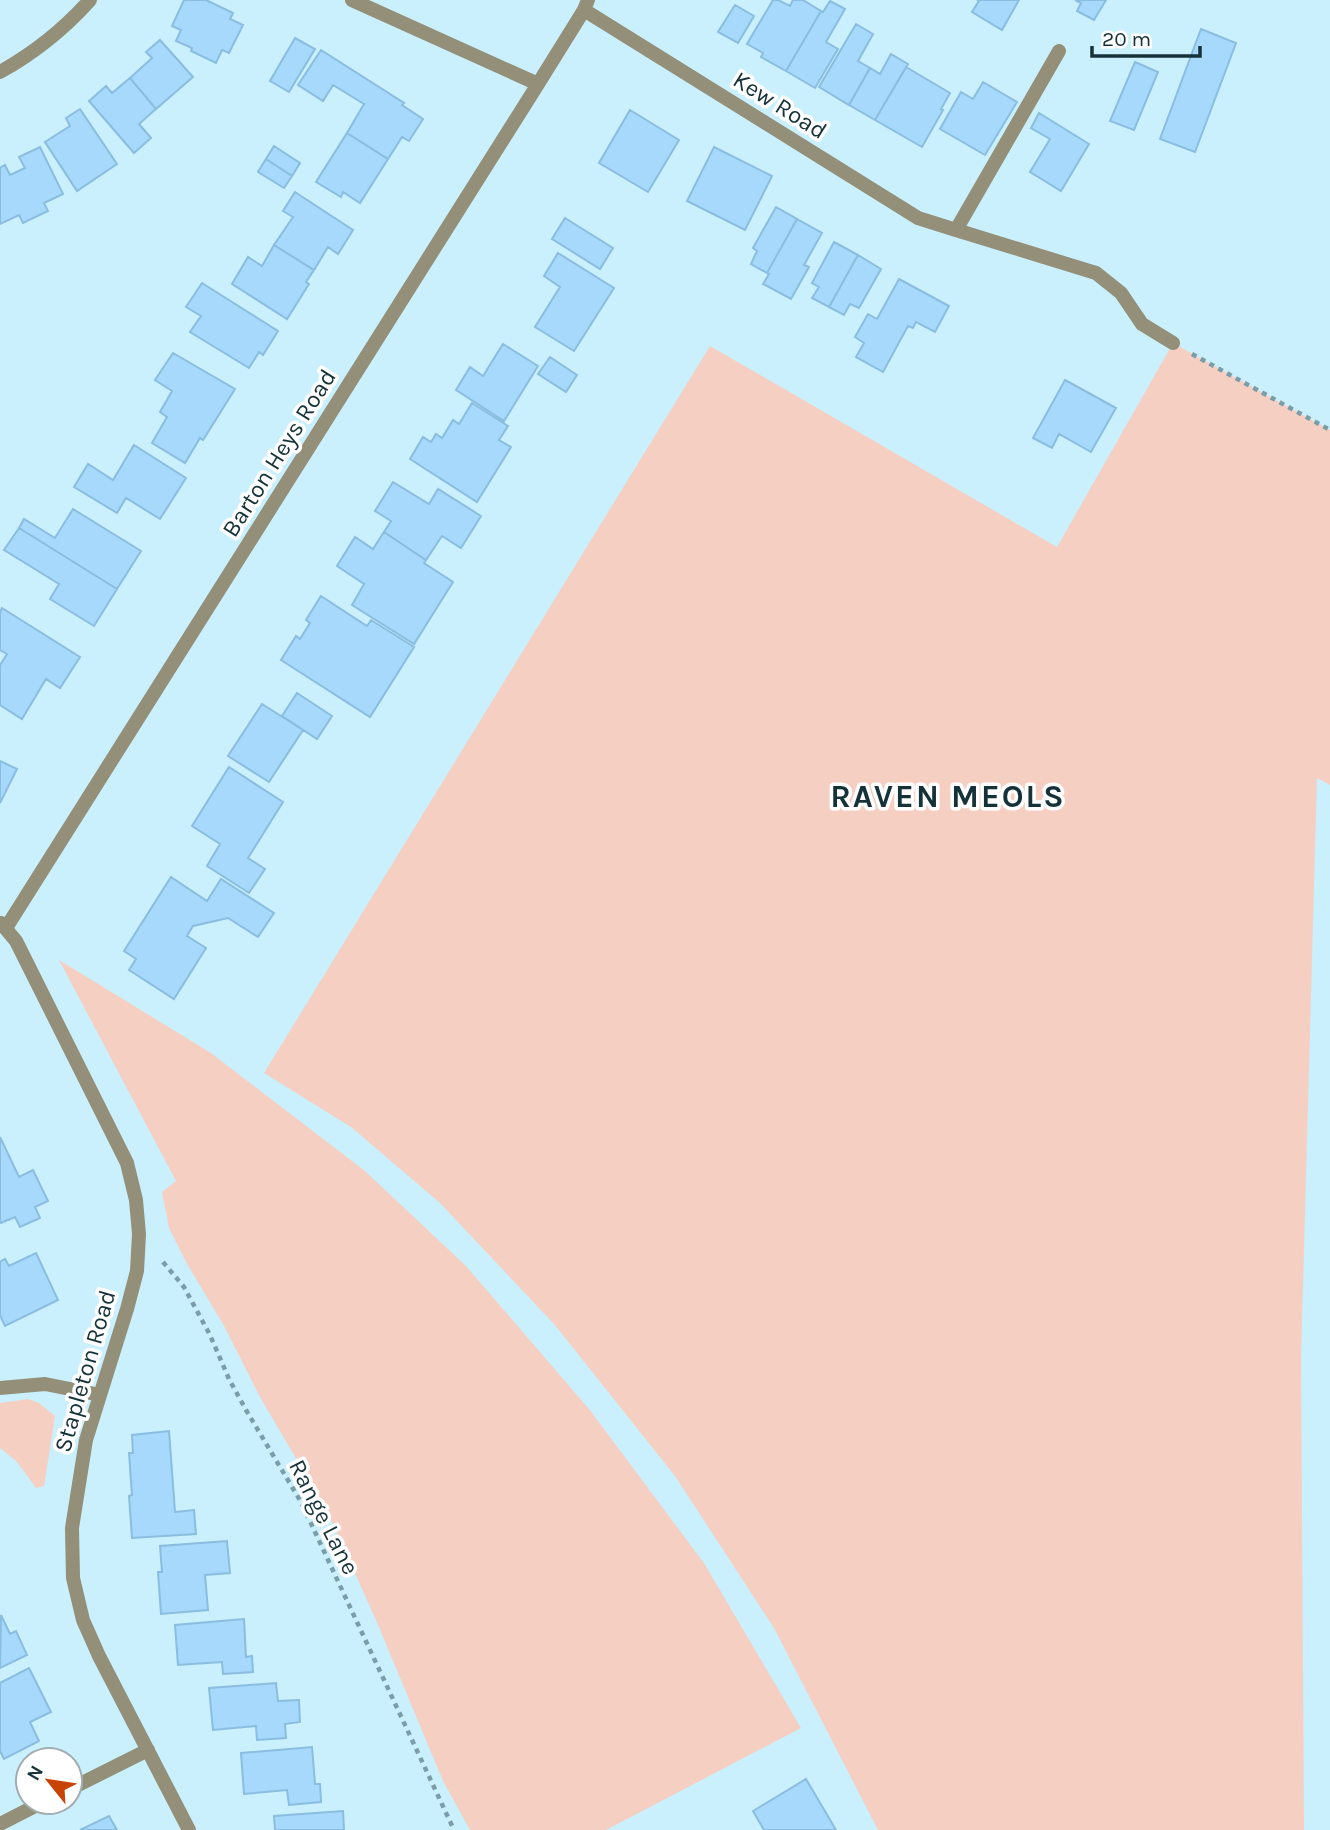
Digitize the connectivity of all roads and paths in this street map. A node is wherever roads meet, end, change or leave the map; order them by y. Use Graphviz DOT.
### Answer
graph roads {
  1 [pos="90,0"];
  2 [pos="352,0"];
  3 [pos="586,5"];
  4 [pos="1059,51"];
  5 [pos="0,72"];
  6 [pos="538,84"];
  7 [pos="956,230"];
  8 [pos="1173,343"];
  9 [pos="1330,430"];
  10 [pos="3,925"];
  11 [pos="139,1234"];
  12 [pos="0,1388"];
  13 [pos="100,1395"];
  14 [pos="148,1750"];
  15 [pos="84,1782"];
  16 [pos="16,1816"];
  17 [pos="0,1824"];
  18 [pos="190,1830"];
  19 [pos="454,1830"];
  1 -- 5 [label="street"];
  2 -- 6 [label="street"];
  3 -- 6 [label="street, Barton Heys Road"];
  3 -- 7 [label="street, Kew Road"];
  4 -- 7 [label="street"];
  6 -- 10 [label="street, Barton Heys Road"];
  7 -- 8 [label="street, Kew Road"];
  8 -- 9 [label="path"];
  10 -- 11 [label="street, Stapleton Road"];
  11 -- 13 [label="street, Stapleton Road"];
  11 -- 19 [label="path, Range Lane"];
  12 -- 13 [label="street"];
  13 -- 14 [label="street, Stapleton Road"];
  14 -- 15 [label="street"];
  14 -- 18 [label="street, Stapleton Road"];
  16 -- 17 [label="street"];
}
